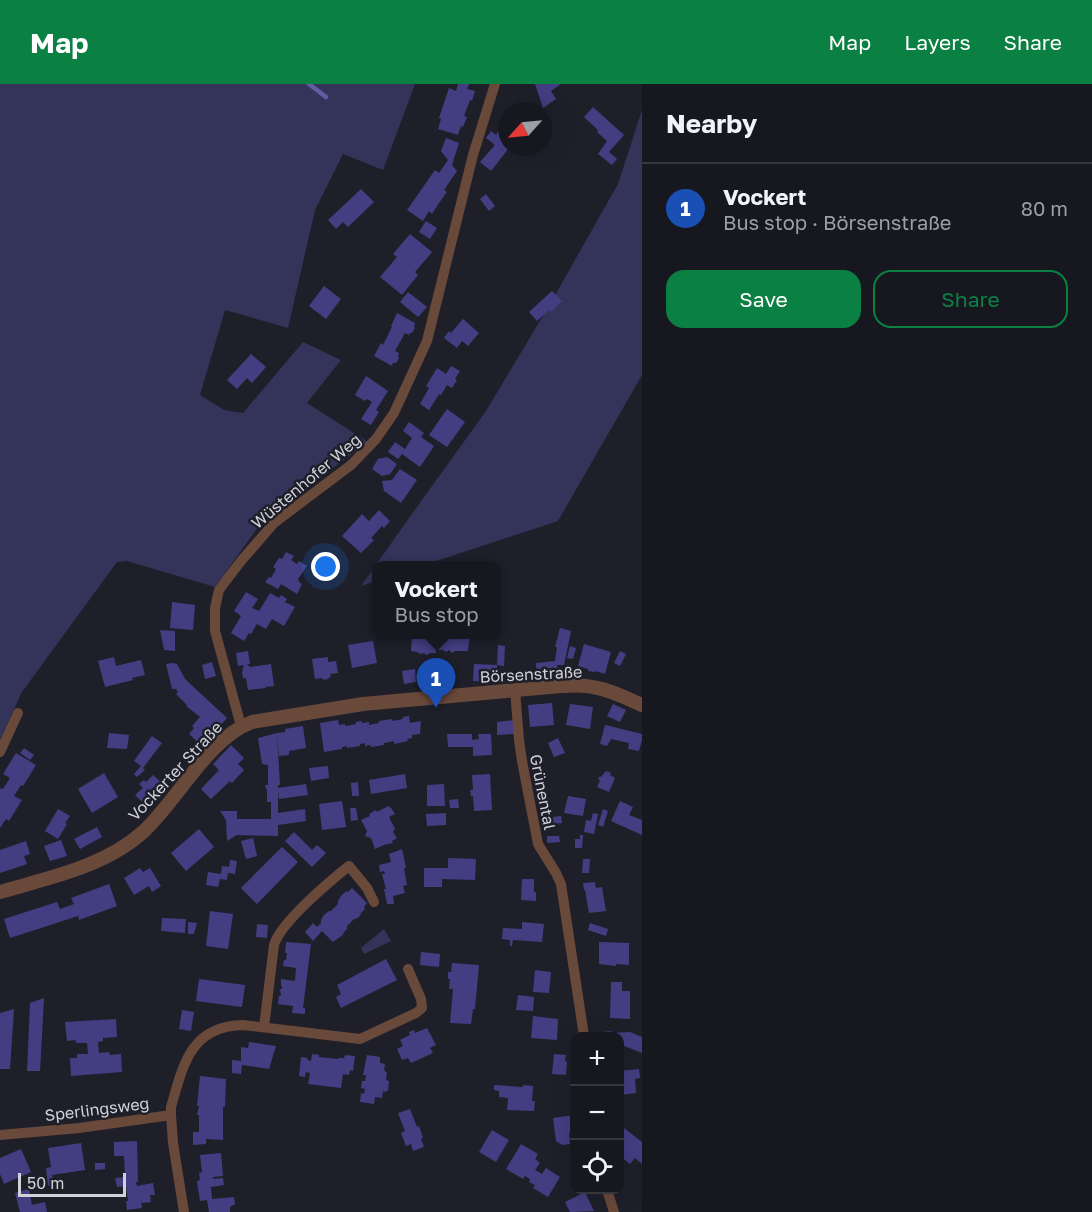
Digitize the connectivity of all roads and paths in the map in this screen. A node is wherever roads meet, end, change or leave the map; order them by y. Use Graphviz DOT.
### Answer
graph roads {
  1 [pos="495,84"];
  2 [pos="515,690"];
  3 [pos="642,705"];
  4 [pos="18,713"];
  5 [pos="241,726"];
  6 [pos="0,752"];
  7 [pos="0,892"];
  8 [pos="374,902"];
  9 [pos="408,969"];
  10 [pos="264,1028"];
  11 [pos="583,1032"];
  12 [pos="171,1115"];
  13 [pos="0,1135"];
  14 [pos="608,1194"];
  15 [pos="184,1212"];
  16 [pos="614,1212"];
  1 -- 5 [label="street, Wüstenhofer Weg"];
  2 -- 3 [label="street, Börsenstraße"];
  2 -- 5 [label="street, Börsenstraße"];
  2 -- 11 [label="street, Grünental"];
  4 -- 6 [label="street"];
  5 -- 7 [label="street, Vockerter Straße"];
  8 -- 10 [label="street"];
  9 -- 10 [label="street"];
  10 -- 12 [label="street"];
  12 -- 13 [label="street, Sperlingsweg"];
  12 -- 15 [label="street, Sperlingsweg"];
  14 -- 16 [label="street"];
}
